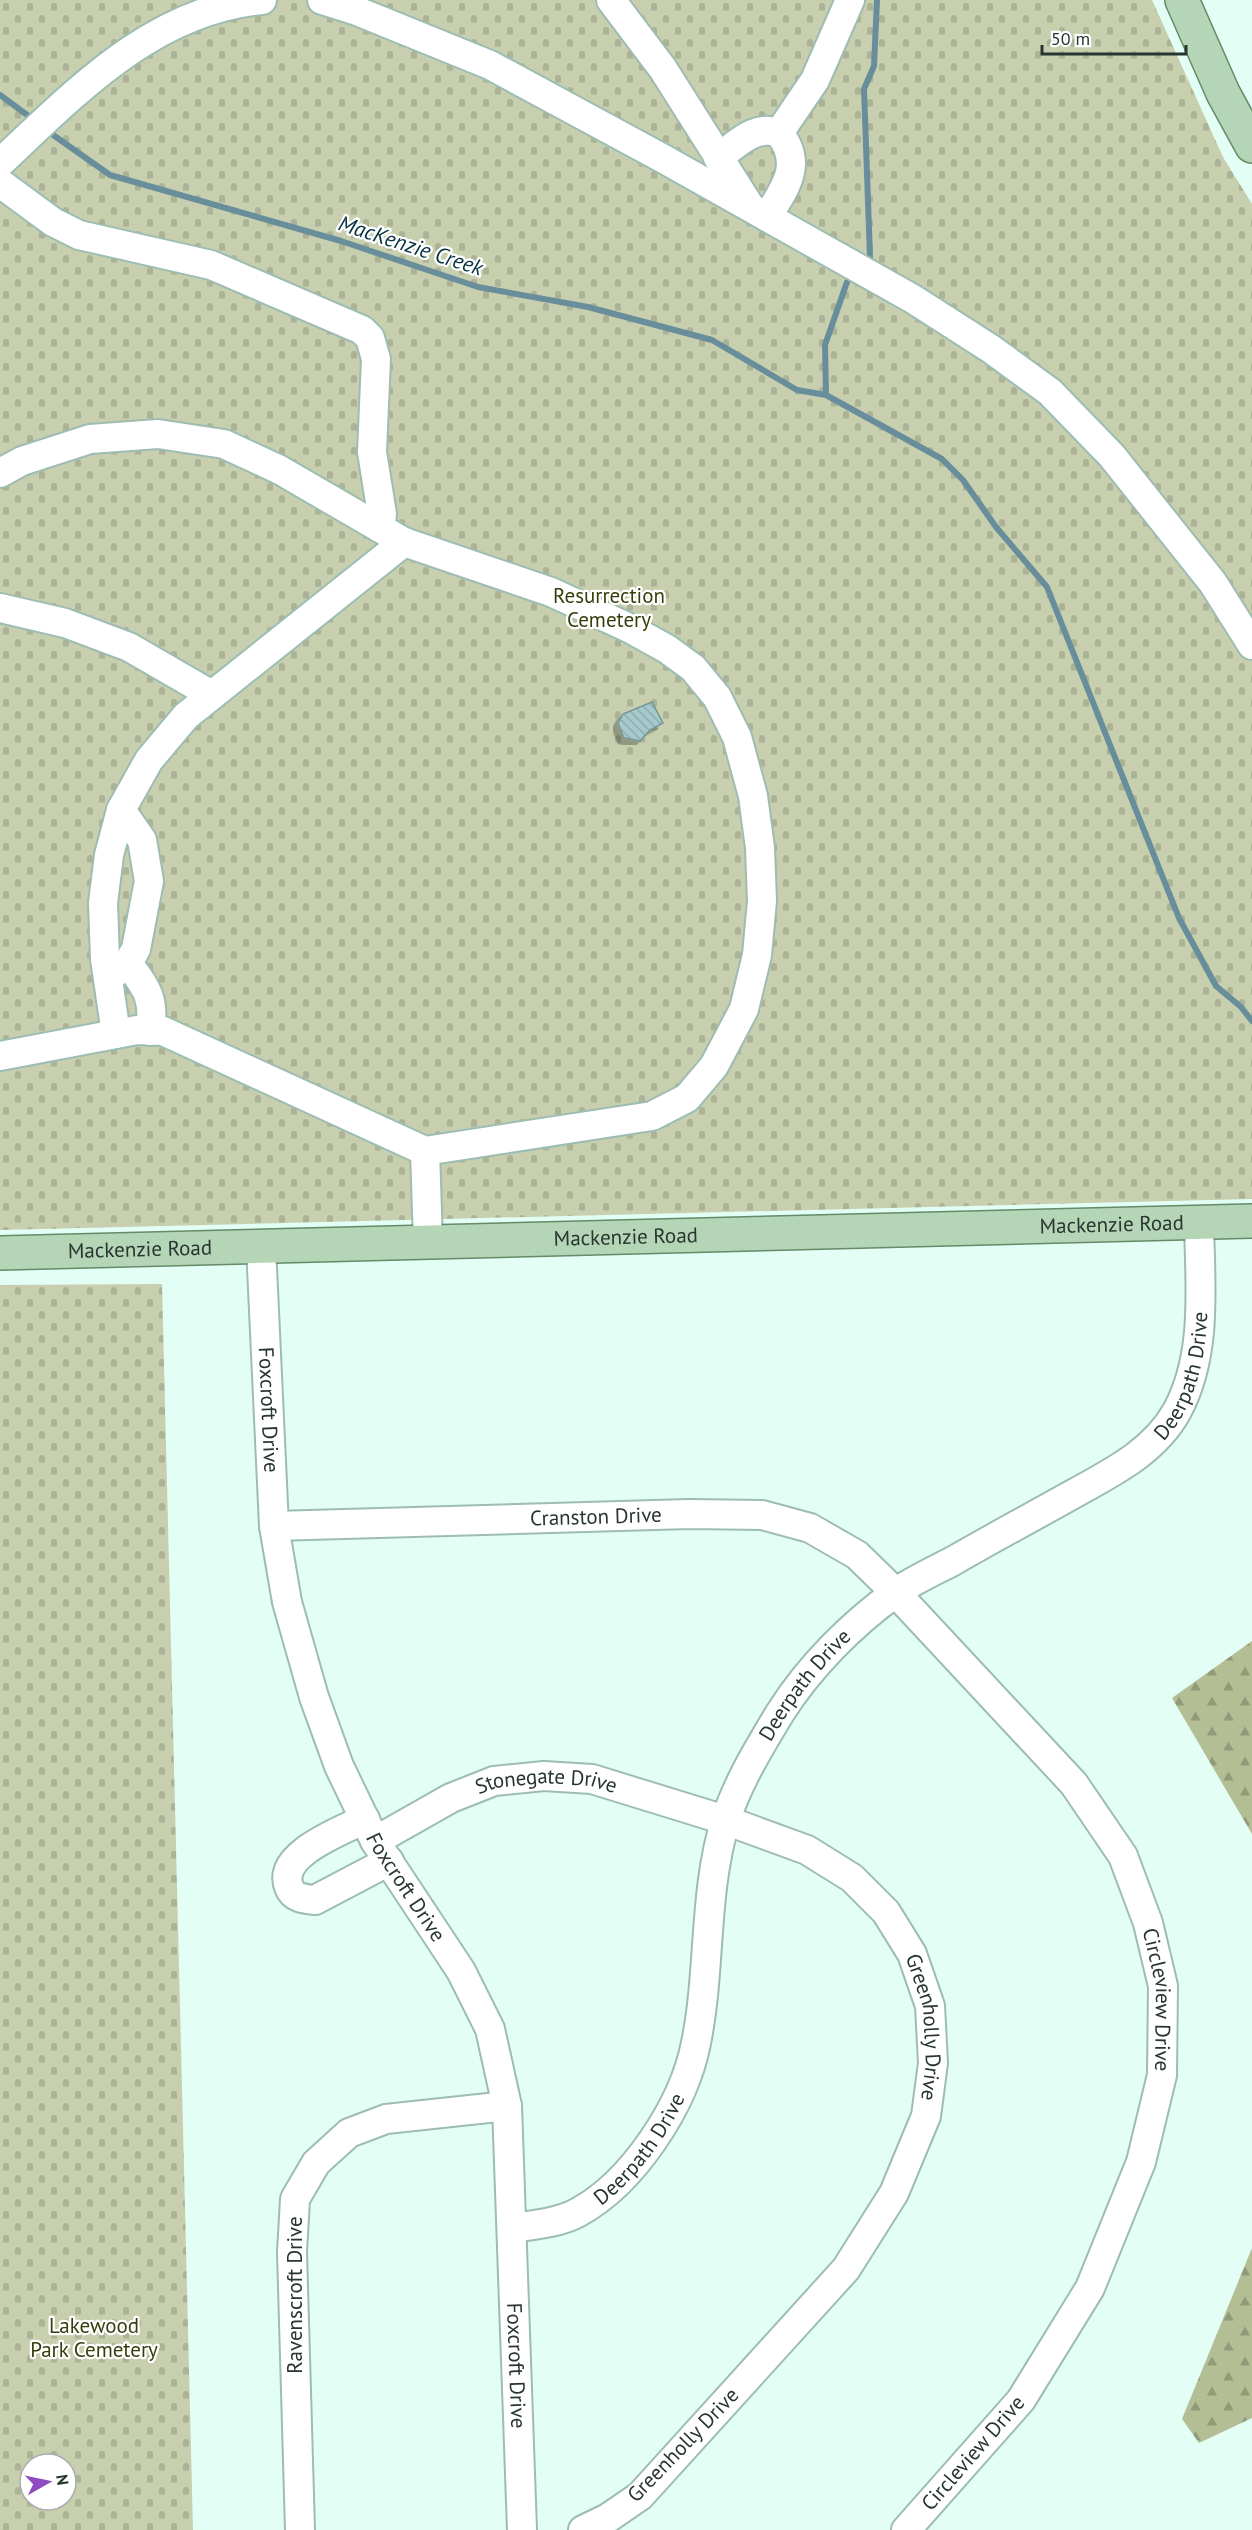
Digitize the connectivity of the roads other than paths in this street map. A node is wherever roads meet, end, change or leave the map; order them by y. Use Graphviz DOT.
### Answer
graph roads {
  1 [pos="262,0"];
  2 [pos="322,0"];
  3 [pos="611,0"];
  4 [pos="850,0"];
  5 [pos="1182,0"];
  6 [pos="779,133"];
  7 [pos="1252,146"];
  8 [pos="6,157"];
  9 [pos="718,158"];
  10 [pos="0,183"];
  11 [pos="759,212"];
  12 [pos="0,473"];
  13 [pos="380,528"];
  14 [pos="404,542"];
  15 [pos="0,608"];
  16 [pos="1252,645"];
  17 [pos="213,695"];
  18 [pos="121,810"];
  19 [pos="118,970"];
  20 [pos="150,1031"];
  21 [pos="116,1034"];
  22 [pos="0,1056"];
  23 [pos="424,1151"];
  24 [pos="1252,1221"];
  25 [pos="1199,1222"];
  26 [pos="428,1242"];
  27 [pos="261,1245"];
  28 [pos="0,1253"];
  29 [pos="273,1526"];
  30 [pos="896,1593"];
  31 [pos="725,1820"];
  32 [pos="376,1840"];
  33 [pos="507,2106"];
  34 [pos="512,2228"];
  35 [pos="300,2530"];
  36 [pos="522,2530"];
  37 [pos="583,2530"];
  38 [pos="906,2530"];
  1 -- 8 [label="street"];
  2 -- 11 [label="street"];
  3 -- 9 [label="street"];
  4 -- 6 [label="street"];
  5 -- 7 [label="main road"];
  6 -- 9 [label="street"];
  6 -- 11 [label="street"];
  9 -- 11 [label="street"];
  10 -- 13 [label="street"];
  11 -- 16 [label="street"];
  12 -- 13 [label="street"];
  13 -- 14 [label="street"];
  14 -- 17 [label="street"];
  14 -- 23 [label="street"];
  15 -- 17 [label="street"];
  17 -- 18 [label="street"];
  18 -- 19 [label="street"];
  18 -- 19 [label="street"];
  19 -- 20 [label="street"];
  19 -- 21 [label="street"];
  20 -- 21 [label="street"];
  20 -- 23 [label="street"];
  21 -- 22 [label="street"];
  23 -- 26 [label="street"];
  24 -- 25 [label="main road, Mackenzie Road"];
  25 -- 26 [label="main road, Mackenzie Road"];
  25 -- 30 [label="street, Deerpath Drive"];
  26 -- 27 [label="main road, Mackenzie Road"];
  27 -- 28 [label="main road, Mackenzie Road"];
  27 -- 29 [label="street, Foxcroft Drive"];
  29 -- 30 [label="street, Cranston Drive"];
  29 -- 32 [label="street, Foxcroft Drive"];
  30 -- 31 [label="street, Deerpath Drive"];
  30 -- 38 [label="street, Circleview Drive"];
  31 -- 32 [label="street, Stonegate Drive"];
  31 -- 34 [label="street, Deerpath Drive"];
  31 -- 37 [label="street, Greenholly Drive"];
  32 -- 33 [label="street, Foxcroft Drive"];
  33 -- 34 [label="street, Foxcroft Drive"];
  33 -- 35 [label="street, Ravenscroft Drive"];
  34 -- 36 [label="street, Foxcroft Drive"];
}
